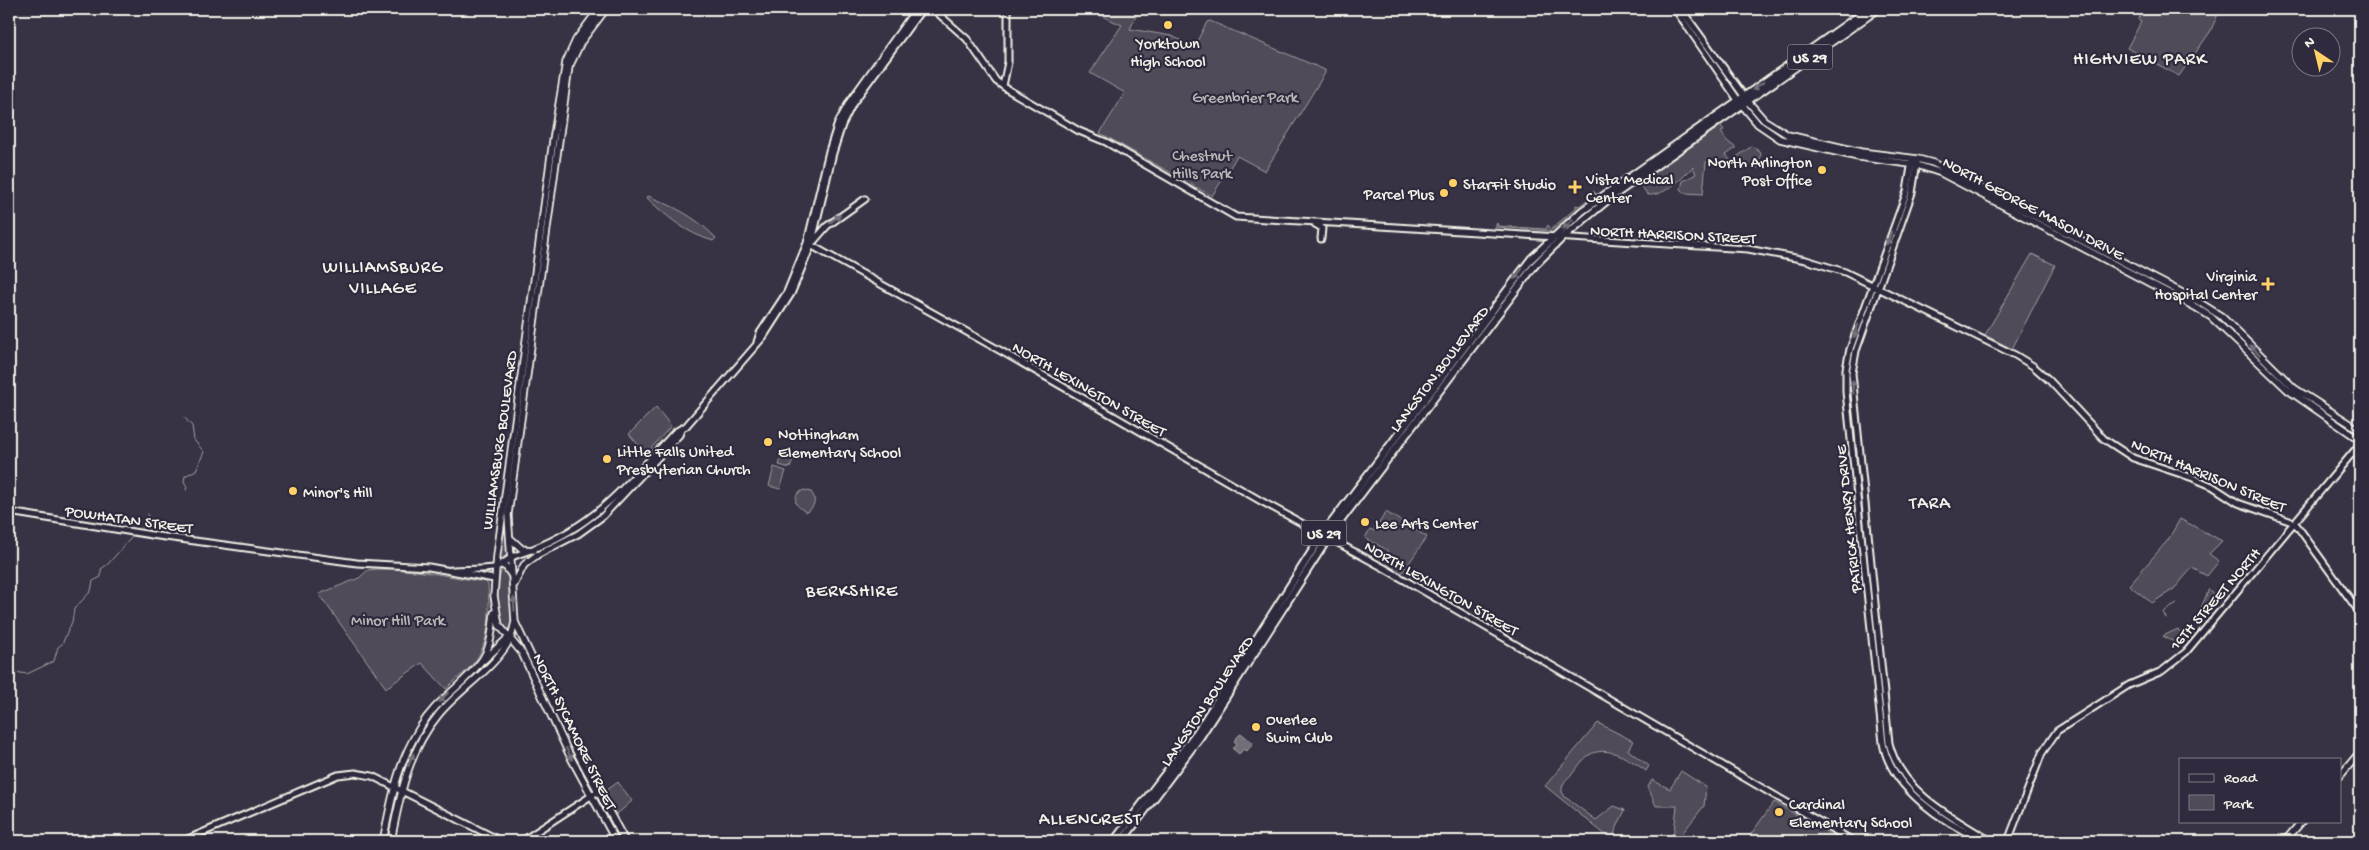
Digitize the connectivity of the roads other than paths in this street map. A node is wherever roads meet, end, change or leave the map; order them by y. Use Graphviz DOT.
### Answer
graph roads {
  1 [pos="599,9"];
  2 [pos="606,9"];
  3 [pos="916,9"];
  4 [pos="922,9"];
  5 [pos="933,9"];
  6 [pos="1008,9"];
  7 [pos="1675,9"];
  8 [pos="1681,9"];
  9 [pos="1868,9"];
  10 [pos="1878,9"];
  11 [pos="1003,86"];
  12 [pos="1743,101"];
  13 [pos="1914,161"];
  14 [pos="865,199"];
  15 [pos="819,206"];
  16 [pos="1312,222"];
  17 [pos="1552,238"];
  18 [pos="1562,238"];
  19 [pos="1321,239"];
  20 [pos="809,244"];
  21 [pos="1872,285"];
  22 [pos="1878,288"];
  23 [pos="2360,430"];
  24 [pos="2360,440"];
  25 [pos="2360,444"];
  26 [pos="9,512"];
  27 [pos="2295,523"];
  28 [pos="1326,536"];
  29 [pos="509,537"];
  30 [pos="535,552"];
  31 [pos="512,557"];
  32 [pos="498,566"];
  33 [pos="451,570"];
  34 [pos="513,577"];
  35 [pos="494,579"];
  36 [pos="513,587"];
  37 [pos="495,604"];
  38 [pos="2360,613"];
  39 [pos="515,622"];
  40 [pos="510,637"];
  41 [pos="501,652"];
  42 [pos="522,654"];
  43 [pos="530,654"];
  44 [pos="481,662"];
  45 [pos="2360,752"];
  46 [pos="2342,774"];
  47 [pos="393,786"];
  48 [pos="401,790"];
  49 [pos="597,792"];
  50 [pos="592,796"];
  51 [pos="2301,822"];
  52 [pos="183,841"];
  53 [pos="383,841"];
  54 [pos="391,841"];
  55 [pos="501,841"];
  56 [pos="522,841"];
  57 [pos="616,841"];
  58 [pos="625,841"];
  59 [pos="1114,841"];
  60 [pos="1122,841"];
  61 [pos="1852,841"];
  62 [pos="1984,841"];
  63 [pos="1991,841"];
  64 [pos="2008,841"];
  65 [pos="2285,841"];
  1 -- 32 [label="main road, WILLIAMSBURG BOULEVARD"];
  2 -- 29 [label="main road, WILLIAMSBURG BOULEVARD"];
  3 -- 15 [label="street"];
  4 -- 15 [label="street"];
  5 -- 11 [label="street, NORTH HARRISON STREET"];
  6 -- 11 [label="street"];
  7 -- 12 [label="street, NORTH GEORGE MASON DRIVE"];
  8 -- 12 [label="street, NORTH GEORGE MASON DRIVE"];
  9 -- 12 [label="main road, LANGSTON BOULEVARD / US 29, one-way"];
  10 -- 12 [label="main road, LANGSTON BOULEVARD / US 29"];
  11 -- 16 [label="street, NORTH HARRISON STREET"];
  12 -- 13 [label="main road, NORTH GEORGE MASON DRIVE"];
  12 -- 17 [label="main road, LANGSTON BOULEVARD / US 29, one-way"];
  12 -- 18 [label="main road, LANGSTON BOULEVARD / US 29"];
  13 -- 21 [label="street, PATRICK HENRY DRIVE, one-way"];
  13 -- 22 [label="street, PATRICK HENRY DRIVE"];
  23 -- 13 [label="main road, NORTH GEORGE MASON DRIVE, one-way"];
  13 -- 24 [label="main road, NORTH GEORGE MASON DRIVE"];
  20 -- 14 [label="street, one-way"];
  15 -- 20 [label="street"];
  16 -- 17 [label="street, NORTH HARRISON STREET"];
  16 -- 19 [label="street"];
  17 -- 18 [label="street, NORTH HARRISON STREET"];
  17 -- 28 [label="main road, LANGSTON BOULEVARD / US 29, one-way"];
  18 -- 21 [label="street, NORTH HARRISON STREET"];
  18 -- 28 [label="main road, LANGSTON BOULEVARD / US 29"];
  20 -- 28 [label="street, NORTH LEXINGTON STREET"];
  20 -- 30 [label="street"];
  21 -- 22 [label="street, NORTH HARRISON STREET"];
  21 -- 62 [label="street, PATRICK HENRY DRIVE, one-way"];
  22 -- 27 [label="street, NORTH HARRISON STREET"];
  63 -- 22 [label="street, PATRICK HENRY DRIVE, one-way"];
  25 -- 27 [label="street, 16TH STREET NORTH"];
  26 -- 33 [label="street, POWHATAN STREET"];
  27 -- 38 [label="street, NORTH HARRISON STREET"];
  27 -- 64 [label="street, 16TH STREET NORTH"];
  28 -- 59 [label="main road, LANGSTON BOULEVARD / US 29"];
  28 -- 60 [label="main road, LANGSTON BOULEVARD / US 29"];
  28 -- 61 [label="street, NORTH LEXINGTON STREET"];
  29 -- 30 [label="main road"];
  29 -- 31 [label="main road, WILLIAMSBURG BOULEVARD"];
  30 -- 31 [label="street"];
  30 -- 36 [label="main road"];
  31 -- 32 [label="street"];
  31 -- 34 [label="main road, WILLIAMSBURG BOULEVARD"];
  32 -- 33 [label="street"];
  32 -- 34 [label="main road"];
  32 -- 35 [label="main road, WILLIAMSBURG BOULEVARD"];
  33 -- 35 [label="street"];
  34 -- 36 [label="main road, WILLIAMSBURG BOULEVARD"];
  35 -- 37 [label="main road, WILLIAMSBURG BOULEVARD"];
  39 -- 36 [label="main road, WILLIAMSBURG BOULEVARD, one-way"];
  37 -- 40 [label="main road, WILLIAMSBURG BOULEVARD"];
  37 -- 44 [label="main road"];
  39 -- 40 [label="main road, WILLIAMSBURG BOULEVARD"];
  39 -- 43 [label="main road, NORTH SYCAMORE STREET"];
  40 -- 41 [label="main road, WILLIAMSBURG BOULEVARD"];
  40 -- 42 [label="main road, NORTH SYCAMORE STREET"];
  40 -- 43 [label="main road, NORTH SYCAMORE STREET"];
  40 -- 44 [label="main road"];
  41 -- 42 [label="main road"];
  48 -- 41 [label="main road, WILLIAMSBURG BOULEVARD, one-way"];
  42 -- 50 [label="main road, NORTH SYCAMORE STREET, one-way"];
  43 -- 49 [label="main road, NORTH SYCAMORE STREET"];
  44 -- 47 [label="main road, one-way"];
  45 -- 46 [label="main road"];
  47 -- 48 [label="street"];
  47 -- 52 [label="street"];
  47 -- 53 [label="main road"];
  48 -- 54 [label="main road, WILLIAMSBURG BOULEVARD"];
  48 -- 55 [label="street"];
  49 -- 50 [label="street"];
  49 -- 58 [label="main road, NORTH SYCAMORE STREET"];
  50 -- 56 [label="street"];
  50 -- 57 [label="main road, NORTH SYCAMORE STREET"];
  51 -- 65 [label="main road"];
}
